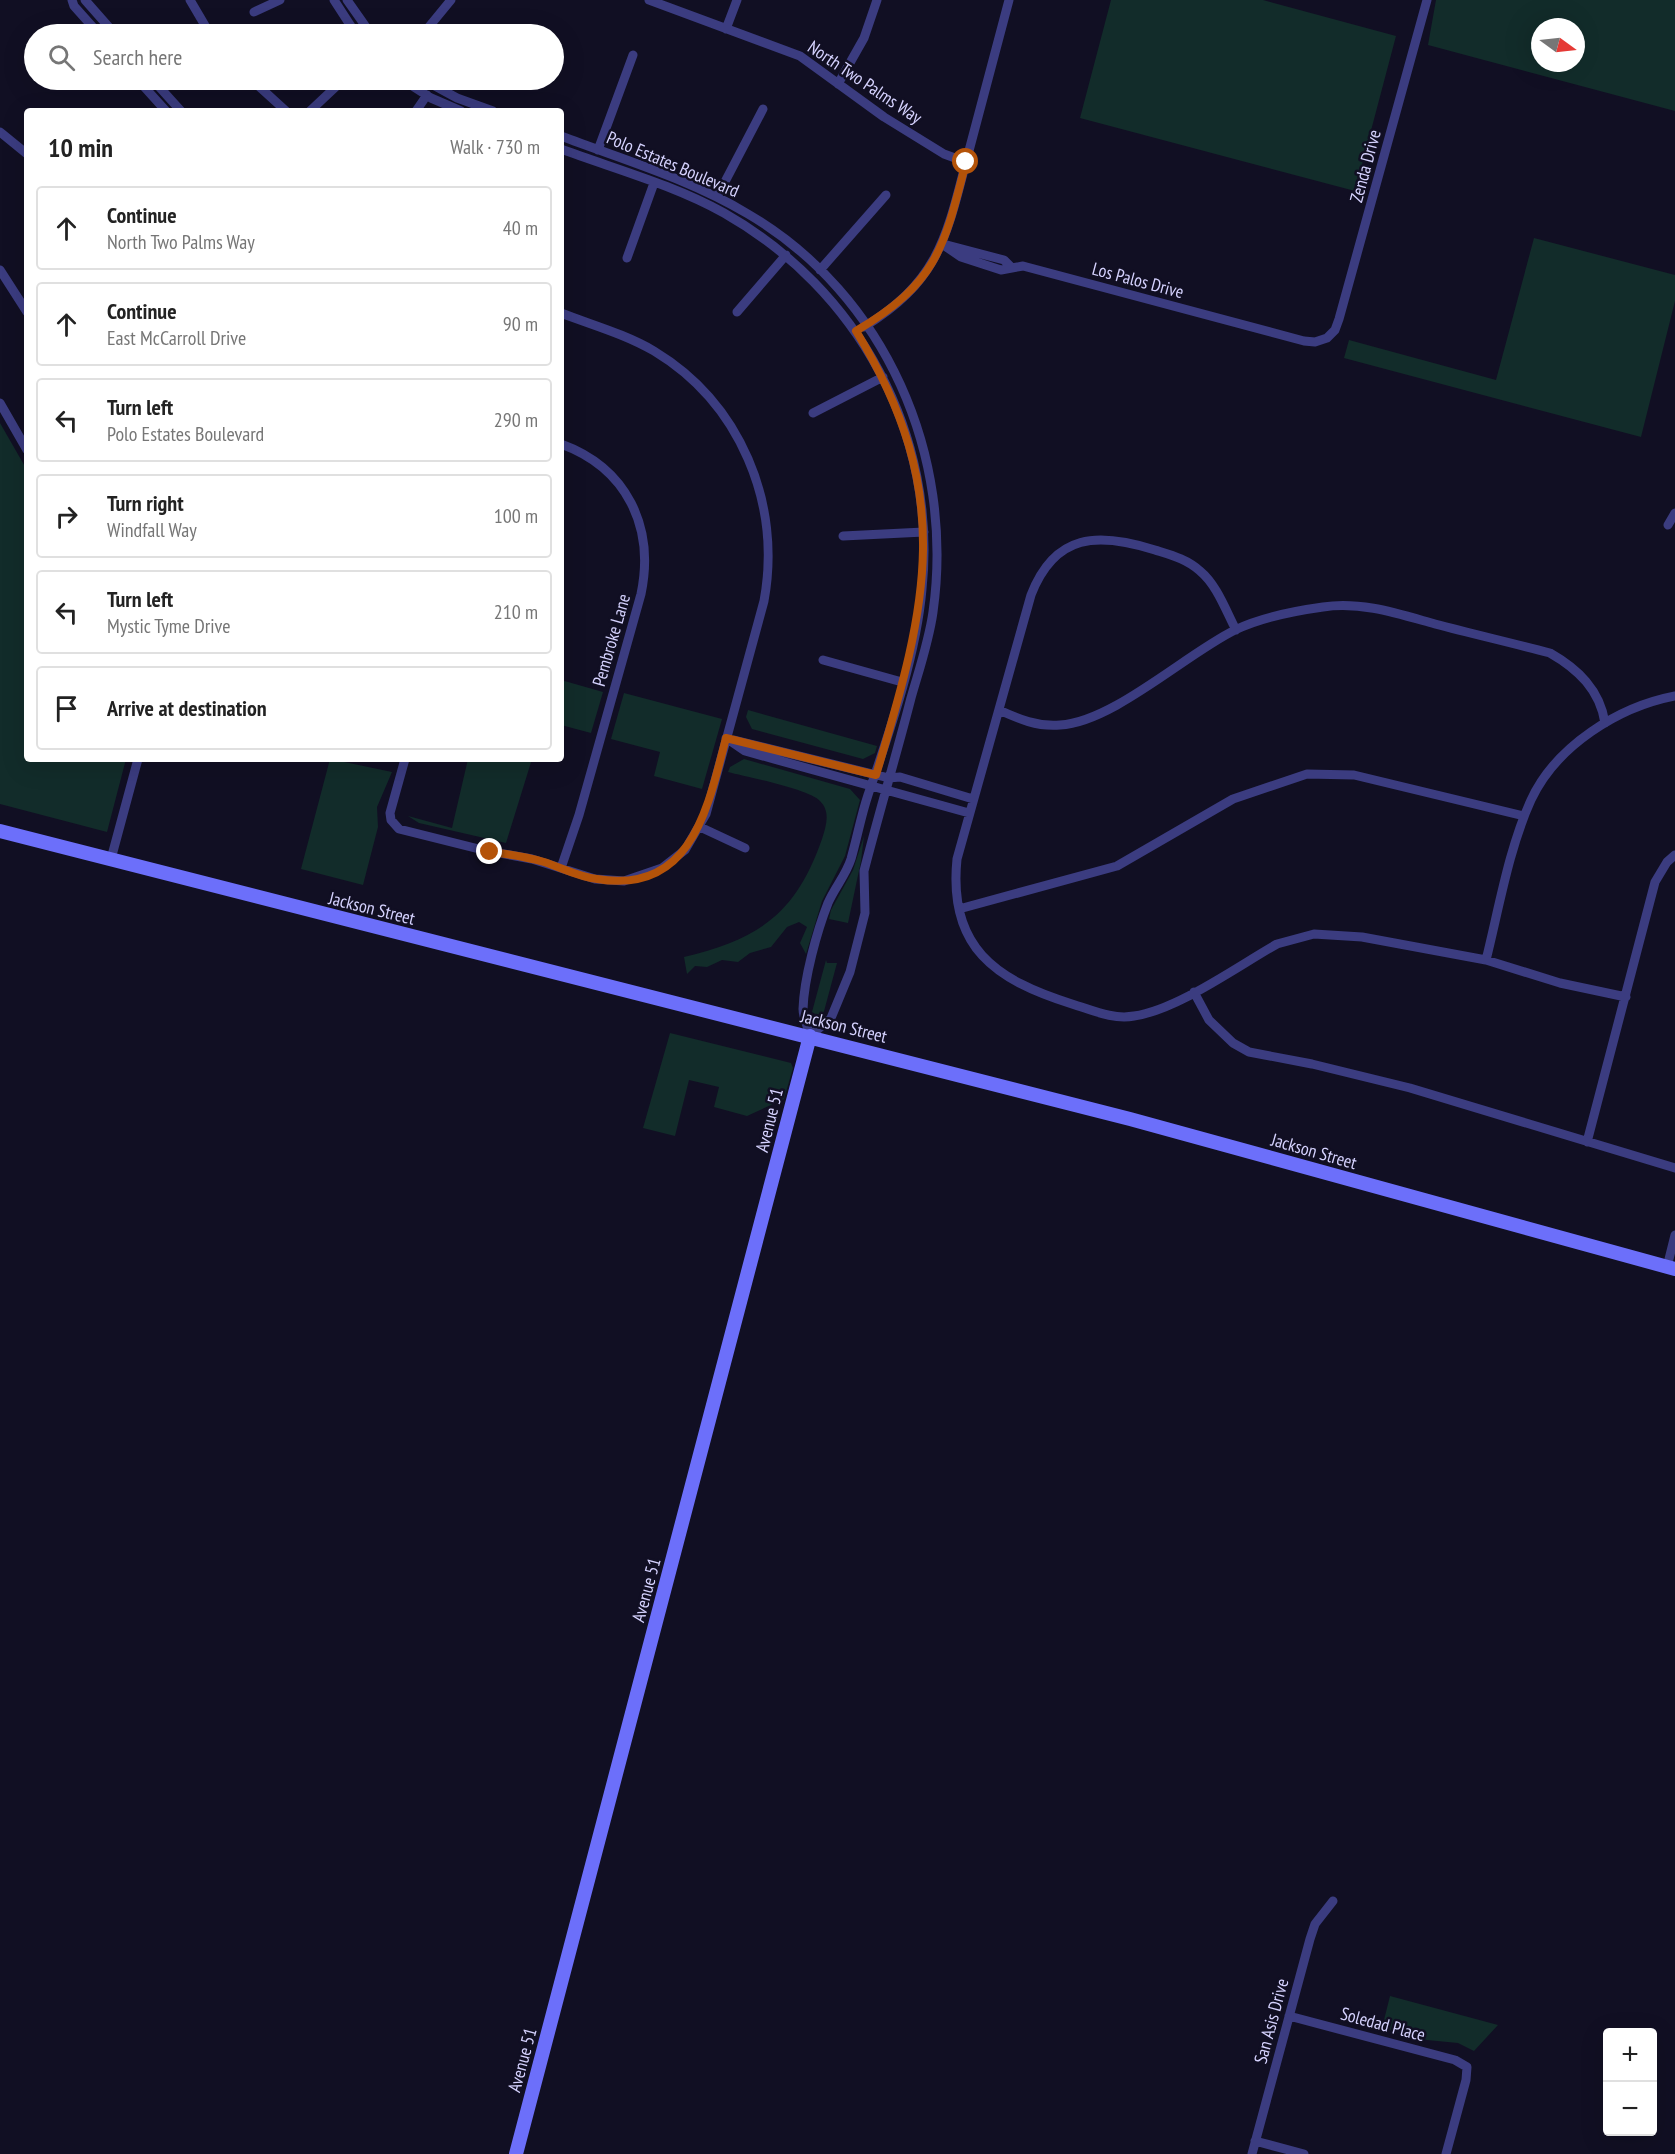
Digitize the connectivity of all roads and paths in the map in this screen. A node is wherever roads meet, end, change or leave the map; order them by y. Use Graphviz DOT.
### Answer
graph roads {
  1 [pos="72,0"];
  2 [pos="85,0"];
  3 [pos="190,0"];
  4 [pos="280,0"];
  5 [pos="334,0"];
  6 [pos="347,0"];
  7 [pos="452,0"];
  8 [pos="649,0"];
  9 [pos="737,0"];
  10 [pos="877,0"];
  11 [pos="1009,0"];
  12 [pos="1427,0"];
  13 [pos="254,12"];
  14 [pos="90,24"];
  15 [pos="106,24"];
  16 [pos="204,24"];
  17 [pos="350,24"];
  18 [pos="364,24"];
  19 [pos="432,24"];
  20 [pos="726,29"];
  21 [pos="633,55"];
  22 [pos="838,84"];
  23 [pos="147,90"];
  24 [pos="162,90"];
  25 [pos="263,90"];
  26 [pos="332,90"];
  27 [pos="419,90"];
  28 [pos="442,90"];
  29 [pos="427,95"];
  30 [pos="163,108"];
  31 [pos="178,108"];
  32 [pos="283,108"];
  33 [pos="313,108"];
  34 [pos="418,108"];
  35 [pos="455,108"];
  36 [pos="485,108"];
  37 [pos="763,109"];
  38 [pos="0,132"];
  39 [pos="564,137"];
  40 [pos="564,150"];
  41 [pos="598,150"];
  42 [pos="24,152"];
  43 [pos="966,162"];
  44 [pos="654,183"];
  45 [pos="886,195"];
  46 [pos="717,197"];
  47 [pos="942,244"];
  48 [pos="786,255"];
  49 [pos="627,258"];
  50 [pos="0,270"];
  51 [pos="820,270"];
  52 [pos="24,307"];
  53 [pos="737,312"];
  54 [pos="564,314"];
  55 [pos="867,325"];
  56 [pos="856,331"];
  57 [pos="1327,338"];
  58 [pos="883,377"];
  59 [pos="0,403"];
  60 [pos="813,413"];
  61 [pos="24,445"];
  62 [pos="565,445"];
  63 [pos="1675,513"];
  64 [pos="1668,525"];
  65 [pos="924,532"];
  66 [pos="843,536"];
  67 [pos="1236,630"];
  68 [pos="823,660"];
  69 [pos="902,682"];
  70 [pos="1675,696"];
  71 [pos="999,710"];
  72 [pos="1605,723"];
  73 [pos="726,738"];
  74 [pos="137,762"];
  75 [pos="404,762"];
  76 [pos="876,775"];
  77 [pos="889,778"];
  78 [pos="872,786"];
  79 [pos="886,789"];
  80 [pos="973,800"];
  81 [pos="969,813"];
  82 [pos="1524,816"];
  83 [pos="700,827"];
  84 [pos="0,831"];
  85 [pos="745,848"];
  86 [pos="1675,855"];
  87 [pos="111,859"];
  88 [pos="561,868"];
  89 [pos="959,909"];
  90 [pos="1486,960"];
  91 [pos="1194,992"];
  92 [pos="1626,997"];
  93 [pos="810,1036"];
  94 [pos="1587,1142"];
  95 [pos="1675,1168"];
  96 [pos="1675,1235"];
  97 [pos="1671,1268"];
  98 [pos="1333,1901"];
  99 [pos="1289,2016"];
  100 [pos="1255,2141"];
  101 [pos="516,2154"];
  102 [pos="1252,2154"];
  103 [pos="1304,2154"];
  104 [pos="1446,2154"];
  1 -- 14 [label="street"];
  2 -- 15 [label="street"];
  3 -- 16 [label="street"];
  4 -- 13 [label="street"];
  5 -- 17 [label="street"];
  6 -- 18 [label="street"];
  7 -- 19 [label="street"];
  8 -- 20 [label="street, North Two Palms Way"];
  9 -- 20 [label="street"];
  10 -- 22 [label="street"];
  11 -- 43 [label="street"];
  12 -- 57 [label="street, Zenda Drive"];
  20 -- 22 [label="street, North Two Palms Way"];
  21 -- 41 [label="street"];
  22 -- 43 [label="street, North Two Palms Way"];
  23 -- 30 [label="street"];
  24 -- 31 [label="street"];
  25 -- 32 [label="street"];
  26 -- 33 [label="street"];
  27 -- 29 [label="street"];
  28 -- 36 [label="street"];
  29 -- 34 [label="street"];
  29 -- 35 [label="street"];
  37 -- 46 [label="street"];
  38 -- 42 [label="street"];
  39 -- 41 [label="street, Polo Estates Boulevard"];
  40 -- 44 [label="street, Polo Estates Boulevard"];
  41 -- 46 [label="street, Polo Estates Boulevard"];
  43 -- 47 [label="street"];
  44 -- 48 [label="street, Polo Estates Boulevard"];
  44 -- 49 [label="street"];
  45 -- 51 [label="street"];
  46 -- 51 [label="street, Polo Estates Boulevard"];
  47 -- 55 [label="street"];
  47 -- 57 [label="street, Los Palos Drive"];
  48 -- 53 [label="street"];
  48 -- 56 [label="street, Polo Estates Boulevard"];
  50 -- 52 [label="street"];
  51 -- 55 [label="street, Polo Estates Boulevard"];
  54 -- 73 [label="street"];
  55 -- 56 [label="street"];
  55 -- 77 [label="street, Polo Estates Boulevard"];
  56 -- 58 [label="street, Polo Estates Boulevard"];
  58 -- 60 [label="street"];
  58 -- 65 [label="street, Polo Estates Boulevard"];
  59 -- 61 [label="street"];
  62 -- 88 [label="street, Pembroke Lane"];
  63 -- 64 [label="street"];
  65 -- 66 [label="street"];
  65 -- 69 [label="street, Polo Estates Boulevard"];
  67 -- 71 [label="street"];
  67 -- 71 [label="street"];
  67 -- 72 [label="street"];
  68 -- 69 [label="street"];
  69 -- 76 [label="street, Polo Estates Boulevard"];
  70 -- 72 [label="street"];
  71 -- 80 [label="street"];
  72 -- 82 [label="street"];
  73 -- 76 [label="street"];
  73 -- 78 [label="street"];
  73 -- 83 [label="street"];
  74 -- 87 [label="street"];
  75 -- 88 [label="street"];
  76 -- 77 [label="street"];
  76 -- 78 [label="street, Polo Estates Boulevard"];
  77 -- 79 [label="street, Polo Estates Boulevard"];
  77 -- 80 [label="street"];
  78 -- 79 [label="street"];
  78 -- 93 [label="street, Polo Estates Boulevard"];
  79 -- 81 [label="street"];
  79 -- 93 [label="street, Polo Estates Boulevard"];
  80 -- 81 [label="street"];
  81 -- 89 [label="street"];
  82 -- 89 [label="street"];
  82 -- 90 [label="street"];
  83 -- 85 [label="street"];
  83 -- 88 [label="street"];
  84 -- 87 [label="main road, Jackson Street"];
  86 -- 92 [label="street"];
  87 -- 93 [label="main road, Jackson Street"];
  89 -- 91 [label="street"];
  90 -- 91 [label="street"];
  90 -- 92 [label="street"];
  91 -- 94 [label="street"];
  92 -- 94 [label="street"];
  93 -- 97 [label="main road, Jackson Street"];
  93 -- 101 [label="main road, Avenue 51"];
  94 -- 95 [label="street"];
  96 -- 97 [label="street"];
  98 -- 99 [label="street, San Asis Drive"];
  99 -- 100 [label="street, San Asis Drive"];
  99 -- 104 [label="street, Soledad Place"];
  100 -- 102 [label="street, San Asis Drive"];
  100 -- 103 [label="street"];
}
